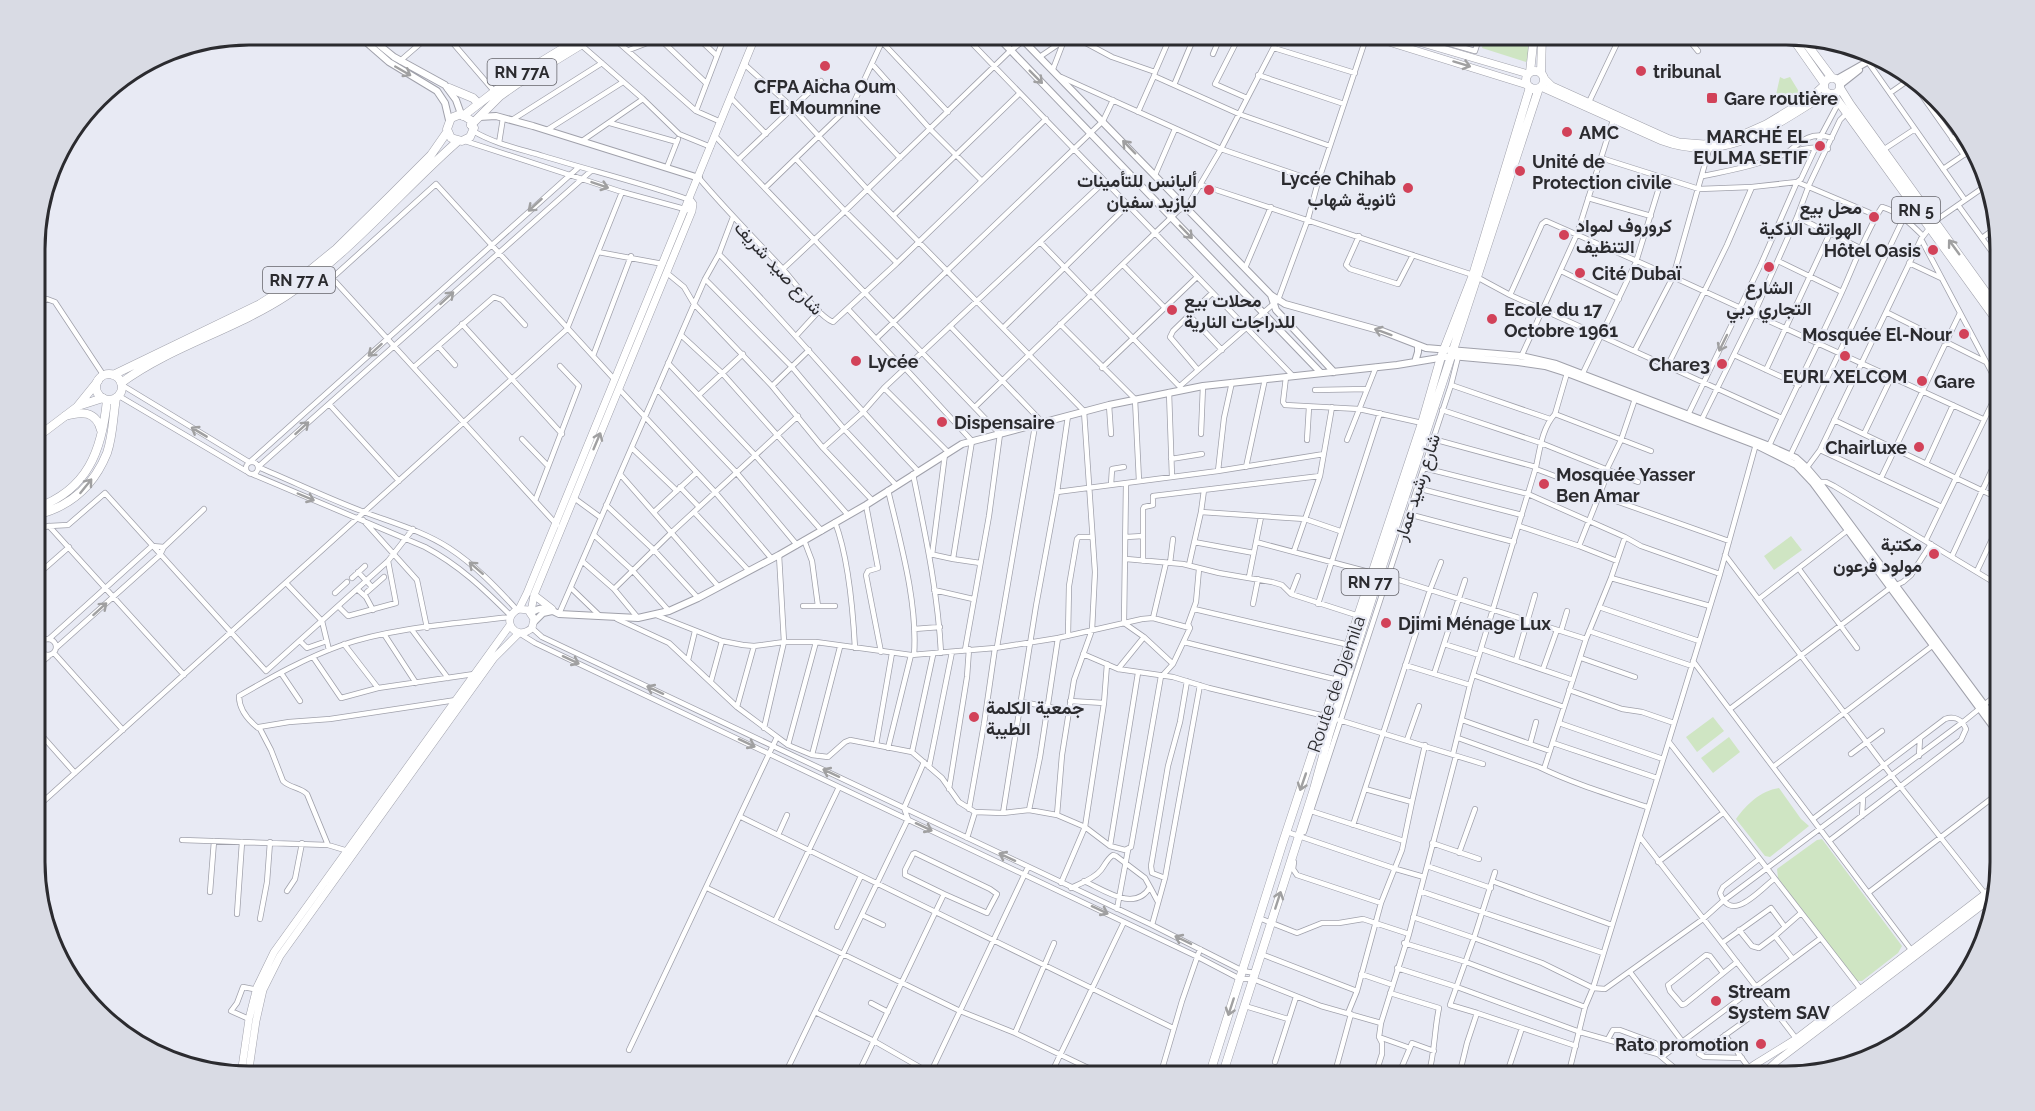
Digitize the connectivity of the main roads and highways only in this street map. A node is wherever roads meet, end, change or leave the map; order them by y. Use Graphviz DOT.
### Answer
graph roads {
  1 [pos="574,45"];
  2 [pos="575,45"];
  3 [pos="752,45"];
  4 [pos="1398,45"];
  5 [pos="1433,45"];
  6 [pos="1533,45"];
  7 [pos="1542,45"];
  8 [pos="1798,46"];
  9 [pos="1808,47"];
  10 [pos="1529,73"];
  11 [pos="1543,76"];
  12 [pos="1824,84"];
  13 [pos="1528,86"];
  14 [pos="1835,86"];
  15 [pos="1540,87"];
  16 [pos="449,88"];
  17 [pos="478,104"];
  18 [pos="462,115"];
  19 [pos="1614,117"];
  20 [pos="472,128"];
  21 [pos="447,132"];
  22 [pos="1752,134"];
  23 [pos="461,141"];
  24 [pos="689,210"];
  25 [pos="1932,225"];
  26 [pos="1475,277"];
  27 [pos="1990,299"];
  28 [pos="1990,310"];
  29 [pos="1449,354"];
  30 [pos="105,377"];
  31 [pos="122,384"];
  32 [pos="111,398"];
  33 [pos="77,407"];
  34 [pos="65,416"];
  35 [pos="45,431"];
  36 [pos="102,433"];
  37 [pos="45,504"];
  38 [pos="45,512"];
  39 [pos="558,526"];
  40 [pos="1380,576"];
  41 [pos="534,595"];
  42 [pos="518,609"];
  43 [pos="554,611"];
  44 [pos="531,613"];
  45 [pos="510,619"];
  46 [pos="519,633"];
  47 [pos="1353,646"];
  48 [pos="1334,718"];
  49 [pos="369,826"];
  50 [pos="1986,900"];
  51 [pos="260,990"];
  52 [pos="1798,1041"];
  53 [pos="1758,1062"];
  54 [pos="242,1065"];
  55 [pos="249,1066"];
  56 [pos="1212,1066"];
  57 [pos="1225,1066"];
  58 [pos="1752,1066"];
  59 [pos="1764,1066"];
  60 [pos="1771,1066"];
  1 -- 17 [label="main road, RN 77A"];
  2 -- 20 [label="main road"];
  3 -- 24 [label="main road"];
  4 -- 13 [label="main road, one-way"];
  5 -- 10 [label="main road"];
  6 -- 10 [label="main road"];
  7 -- 11 [label="main road"];
  8 -- 12 [label="main road"];
  9 -- 14 [label="main road, RN 5"];
  10 -- 11 [label="main road"];
  10 -- 13 [label="main road"];
  11 -- 15 [label="main road"];
  11 -- 19 [label="main road"];
  12 -- 14 [label="main road"];
  12 -- 22 [label="main road"];
  13 -- 15 [label="main road"];
  13 -- 26 [label="main road"];
  14 -- 22 [label="main road"];
  14 -- 25 [label="main road, RN 5"];
  14 -- 25 [label="main road, RN 5"];
  15 -- 19 [label="main road"];
  15 -- 26 [label="main road"];
  16 -- 17 [label="main road"];
  17 -- 18 [label="main road, RN 77A"];
  18 -- 20 [label="main road"];
  18 -- 21 [label="main road"];
  19 -- 22 [label="main road"];
  20 -- 23 [label="main road"];
  21 -- 23 [label="main road"];
  21 -- 30 [label="main road, RN 77 A"];
  23 -- 31 [label="main road"];
  24 -- 39 [label="main road"];
  39 -- 24 [label="main road, one-way"];
  27 -- 25 [label="main road, RN 5, one-way"];
  25 -- 28 [label="main road, RN 5"];
  26 -- 29 [label="main road"];
  29 -- 40 [label="main road"];
  29 -- 40 [label="main road, Route de Djemila / RN 77"];
  30 -- 31 [label="main road"];
  30 -- 32 [label="main road"];
  30 -- 33 [label="main road"];
  31 -- 32 [label="main road"];
  32 -- 33 [label="main road"];
  32 -- 36 [label="main road"];
  38 -- 32 [label="main road, one-way"];
  33 -- 34 [label="main road"];
  34 -- 35 [label="main road"];
  34 -- 36 [label="main road"];
  36 -- 37 [label="main road"];
  39 -- 41 [label="main road"];
  39 -- 42 [label="main road"];
  40 -- 47 [label="main road"];
  40 -- 47 [label="main road, Route de Djemila / RN 77"];
  41 -- 43 [label="main road"];
  41 -- 44 [label="main road"];
  42 -- 44 [label="main road"];
  42 -- 45 [label="main road"];
  44 -- 46 [label="main road"];
  45 -- 46 [label="main road"];
  45 -- 49 [label="main road"];
  46 -- 49 [label="main road"];
  47 -- 48 [label="main road"];
  47 -- 48 [label="main road, Route de Djemila / RN 77"];
  48 -- 56 [label="main road, Route de Djemila / RN 77, one-way"];
  57 -- 48 [label="main road, one-way"];
  49 -- 51 [label="main road"];
  50 -- 52 [label="main road"];
  51 -- 54 [label="main road"];
  51 -- 55 [label="main road"];
  52 -- 53 [label="main road"];
  52 -- 60 [label="main road"];
  53 -- 58 [label="main road"];
  53 -- 59 [label="main road"];
}
